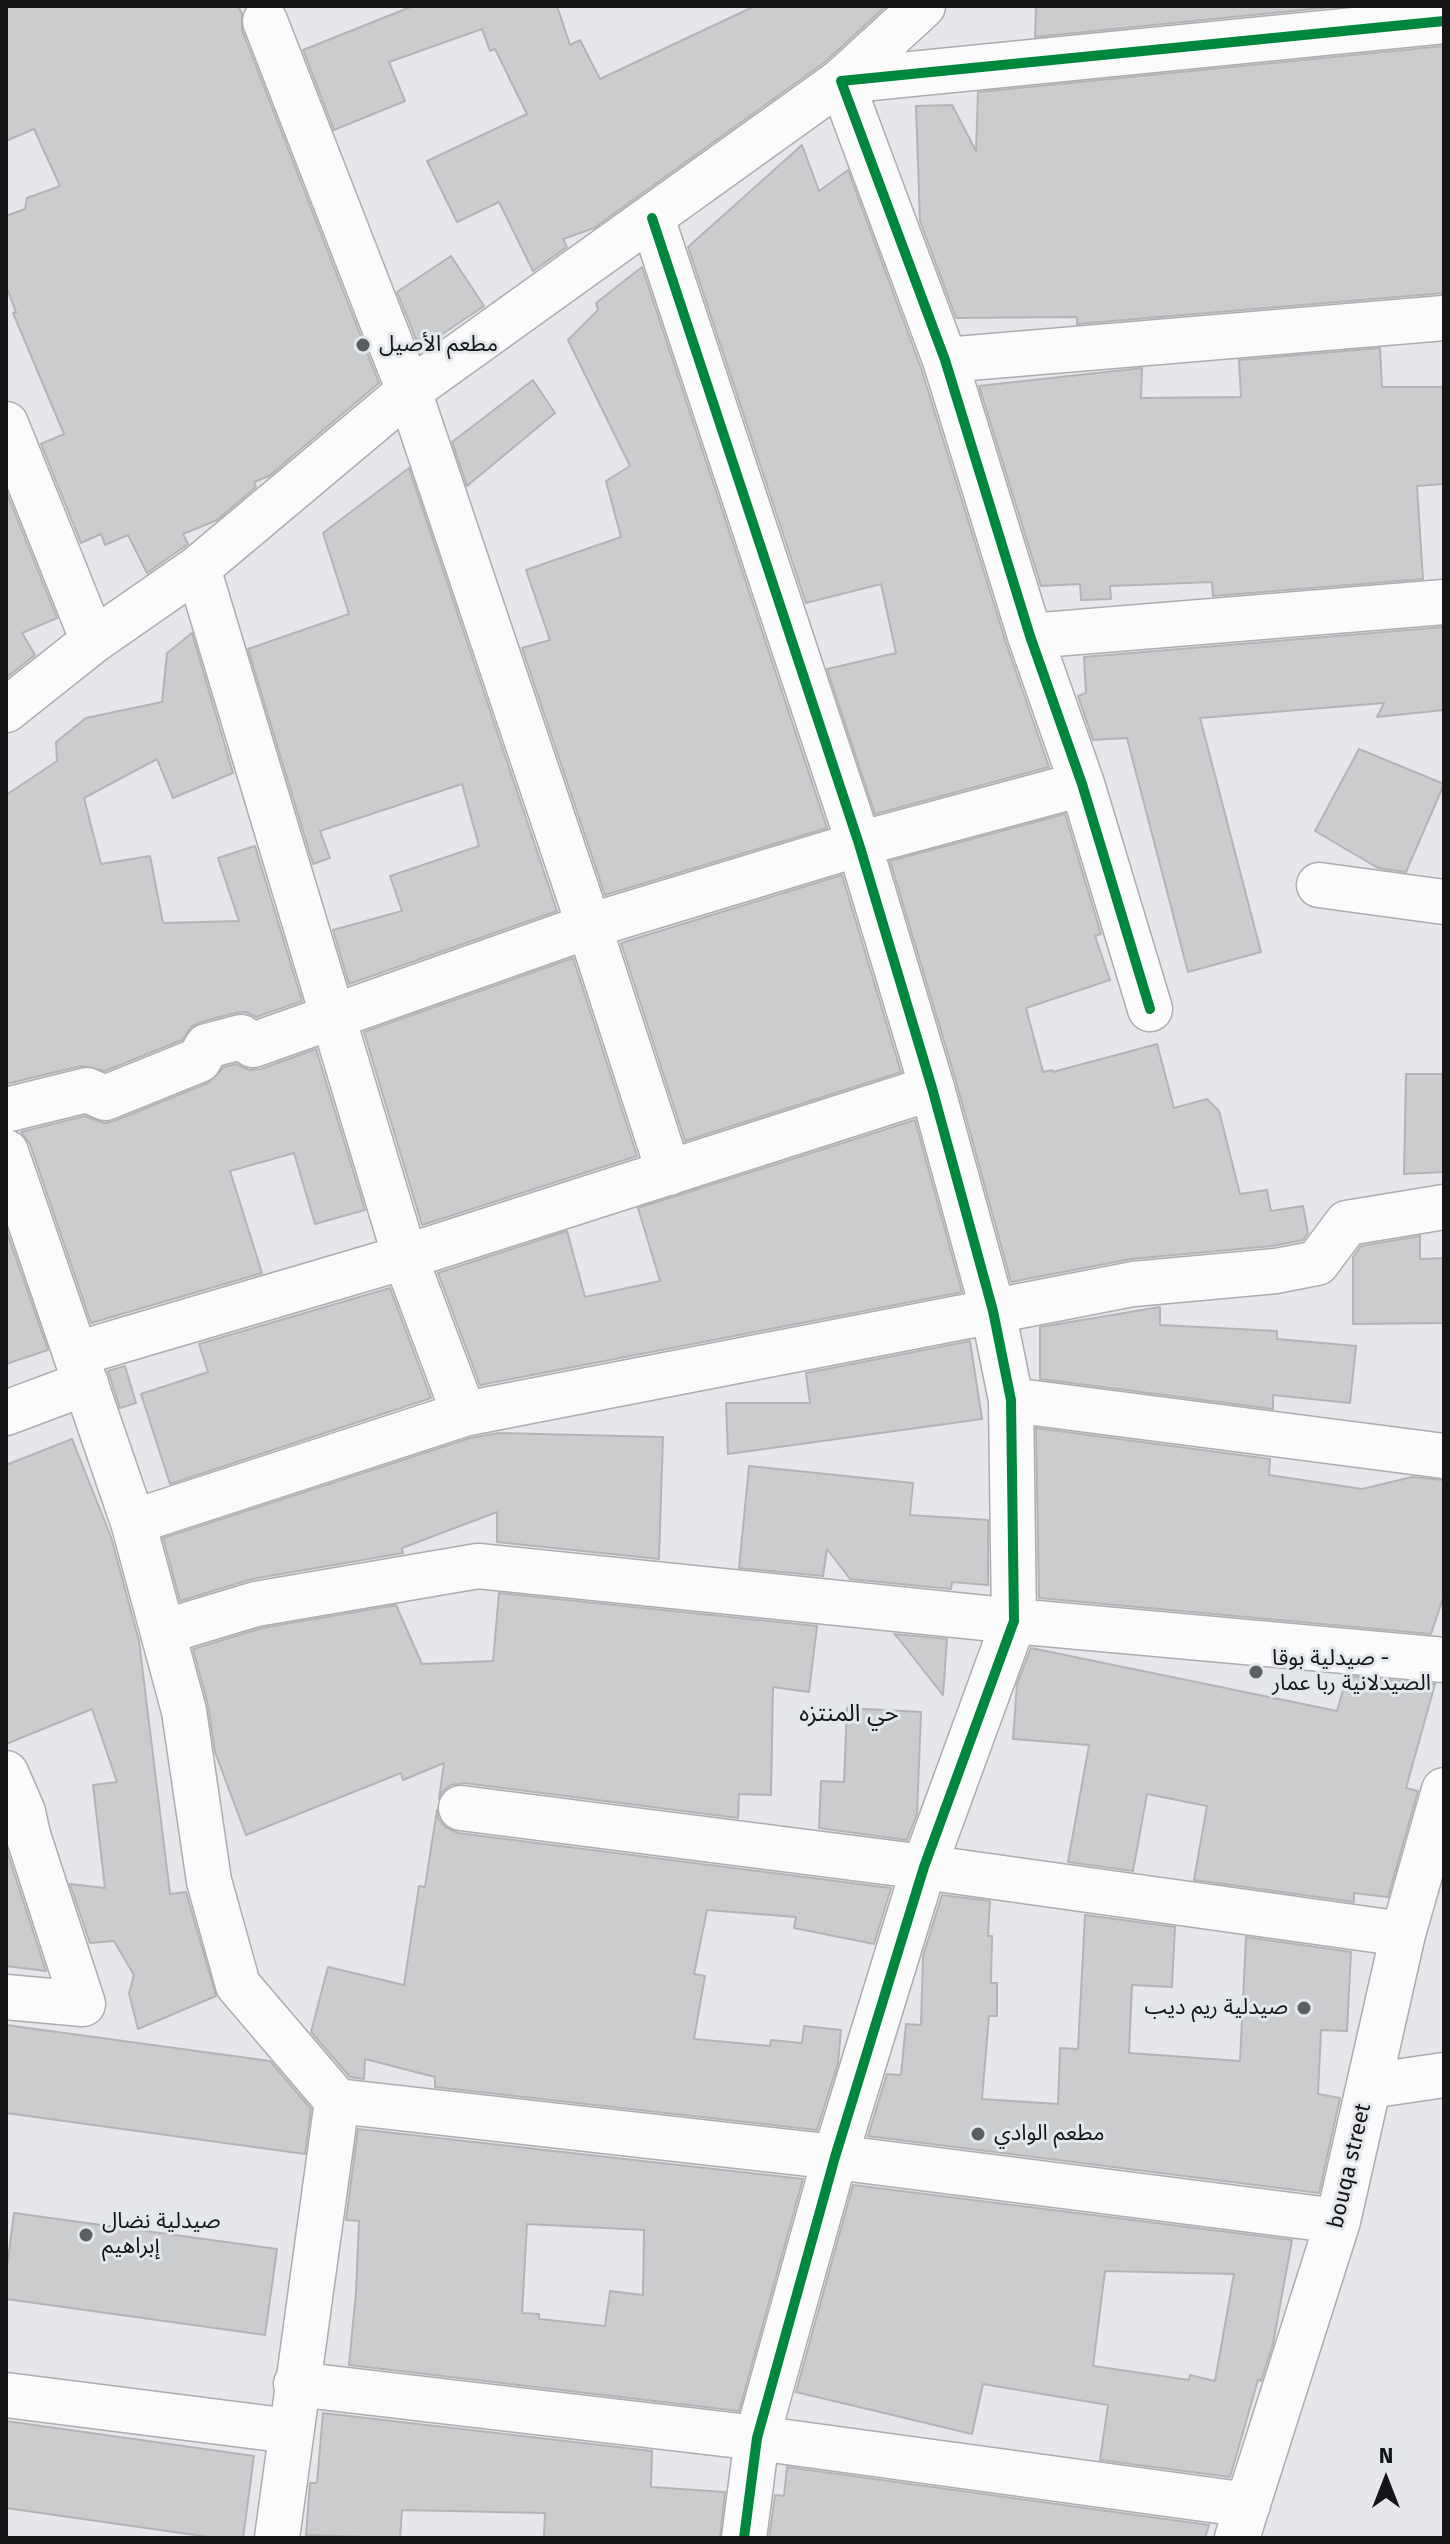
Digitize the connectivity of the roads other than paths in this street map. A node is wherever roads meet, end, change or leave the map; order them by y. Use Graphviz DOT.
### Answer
graph roads {
  1 [pos="923,6"];
  2 [pos="265,21"];
  3 [pos="1444,21"];
  4 [pos="841,81"];
  5 [pos="652,218"];
  6 [pos="1444,318"];
  7 [pos="945,360"];
  8 [pos="409,391"];
  9 [pos="6,424"];
  10 [pos="198,568"];
  11 [pos="1444,602"];
  12 [pos="1030,636"];
  13 [pos="93,641"];
  14 [pos="6,710"];
  15 [pos="1082,784"];
  16 [pos="859,844"];
  17 [pos="1319,885"];
  18 [pos="1444,902"];
  19 [pos="589,926"];
  20 [pos="1150,1009"];
  21 [pos="335,1016"];
  22 [pos="932,1088"];
  23 [pos="6,1110"];
  24 [pos="6,1152"];
  25 [pos="669,1173"];
  26 [pos="1444,1207"];
  27 [pos="405,1257"];
  28 [pos="993,1311"];
  29 [pos="81,1368"];
  30 [pos="1011,1400"];
  31 [pos="6,1413"];
  32 [pos="464,1414"];
  33 [pos="1444,1456"];
  34 [pos="133,1522"];
  35 [pos="1014,1621"];
  36 [pos="163,1632"];
  37 [pos="1444,1660"];
  38 [pos="6,1773"];
  39 [pos="1444,1790"];
  40 [pos="461,1808"];
  41 [pos="17,1833"];
  42 [pos="924,1867"];
  43 [pos="1403,1934"];
  44 [pos="6,1997"];
  45 [pos="1444,2075"];
  46 [pos="1369,2086"];
  47 [pos="337,2101"];
  48 [pos="835,2157"];
  49 [pos="1338,2221"];
  50 [pos="296,2384"];
  51 [pos="6,2395"];
  52 [pos="290,2431"];
  53 [pos="757,2438"];
  54 [pos="1243,2522"];
  55 [pos="277,2538"];
  56 [pos="744,2538"];
  1 -- 4 [label="street"];
  2 -- 8 [label="street"];
  3 -- 4 [label="street"];
  4 -- 5 [label="street"];
  4 -- 7 [label="street"];
  5 -- 8 [label="street"];
  5 -- 16 [label="street"];
  6 -- 7 [label="street"];
  7 -- 12 [label="street"];
  8 -- 10 [label="street"];
  8 -- 19 [label="street"];
  9 -- 13 [label="street"];
  10 -- 13 [label="street"];
  10 -- 21 [label="street"];
  11 -- 12 [label="street"];
  12 -- 15 [label="street"];
  13 -- 14 [label="street"];
  15 -- 16 [label="street"];
  15 -- 20 [label="street"];
  16 -- 19 [label="street"];
  16 -- 22 [label="street"];
  17 -- 18 [label="street"];
  19 -- 21 [label="street"];
  19 -- 25 [label="street"];
  21 -- 23 [label="street"];
  21 -- 27 [label="street"];
  22 -- 25 [label="street"];
  22 -- 28 [label="street"];
  24 -- 29 [label="street"];
  25 -- 27 [label="street"];
  26 -- 28 [label="street"];
  27 -- 29 [label="street"];
  27 -- 32 [label="street"];
  28 -- 30 [label="street"];
  28 -- 32 [label="street"];
  29 -- 31 [label="street"];
  29 -- 34 [label="street"];
  30 -- 33 [label="street"];
  30 -- 35 [label="street"];
  32 -- 34 [label="street"];
  34 -- 36 [label="street"];
  35 -- 36 [label="street"];
  35 -- 37 [label="street"];
  35 -- 42 [label="street"];
  36 -- 47 [label="street"];
  38 -- 41 [label="street"];
  39 -- 43 [label="street, bouqa street"];
  40 -- 42 [label="street"];
  41 -- 44 [label="street"];
  42 -- 43 [label="street"];
  42 -- 48 [label="street"];
  43 -- 46 [label="street, bouqa street"];
  45 -- 46 [label="street"];
  46 -- 49 [label="street, bouqa street"];
  47 -- 48 [label="street"];
  47 -- 50 [label="street"];
  48 -- 49 [label="street"];
  48 -- 53 [label="street"];
  49 -- 54 [label="street, bouqa street"];
  50 -- 52 [label="street"];
  50 -- 53 [label="street"];
  51 -- 52 [label="street"];
  52 -- 55 [label="street"];
  53 -- 54 [label="street"];
  53 -- 56 [label="street"];
}
